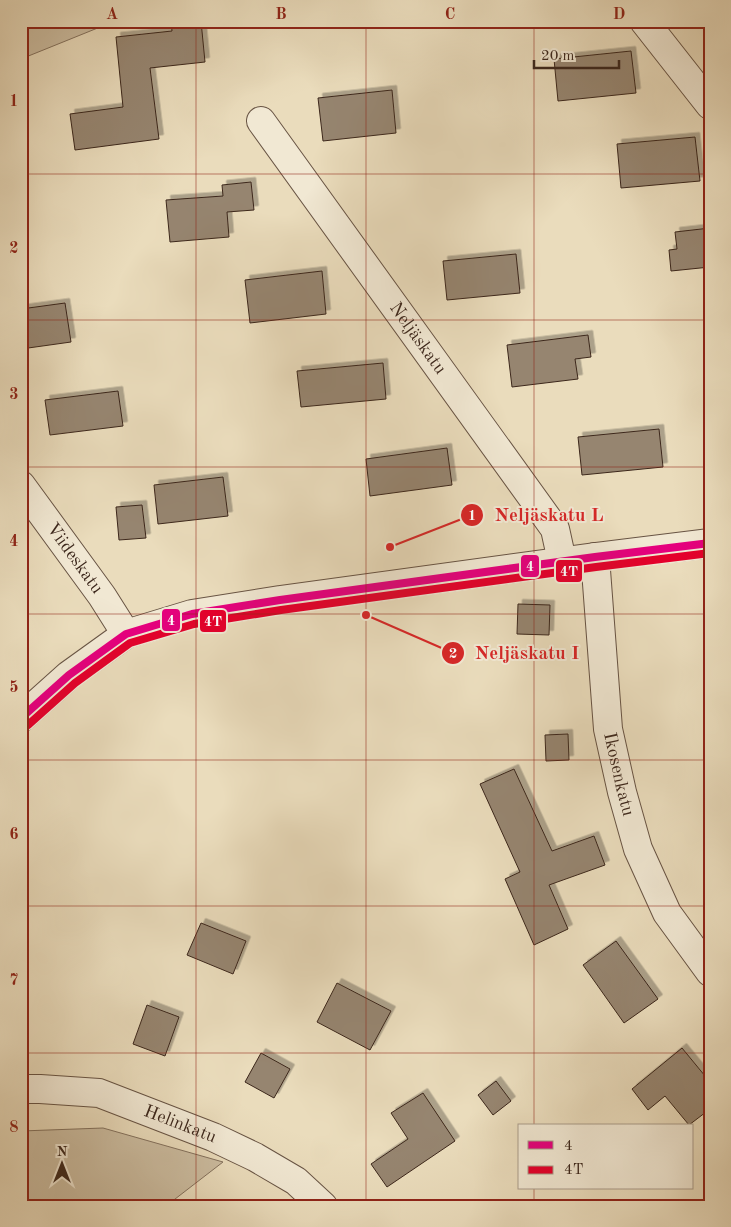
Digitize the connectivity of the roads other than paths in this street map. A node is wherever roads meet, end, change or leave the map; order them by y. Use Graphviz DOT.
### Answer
graph roads {
  1 [pos="644,21"];
  2 [pos="710,105"];
  3 [pos="261,121"];
  4 [pos="21,485"];
  5 [pos="710,543"];
  6 [pos="595,557"];
  7 [pos="562,561"];
  8 [pos="126,634"];
  9 [pos="22,717"];
  10 [pos="710,972"];
  11 [pos="21,1089"];
  12 [pos="323,1206"];
  1 -- 2 [label="street"];
  3 -- 7 [label="street, Neljäskatu"];
  4 -- 8 [label="street, Viideskatu"];
  5 -- 6 [label="street"];
  6 -- 7 [label="street"];
  6 -- 10 [label="street, Ikosenkatu"];
  7 -- 8 [label="street"];
  8 -- 9 [label="street"];
  11 -- 12 [label="street, Helinkatu"];
}
